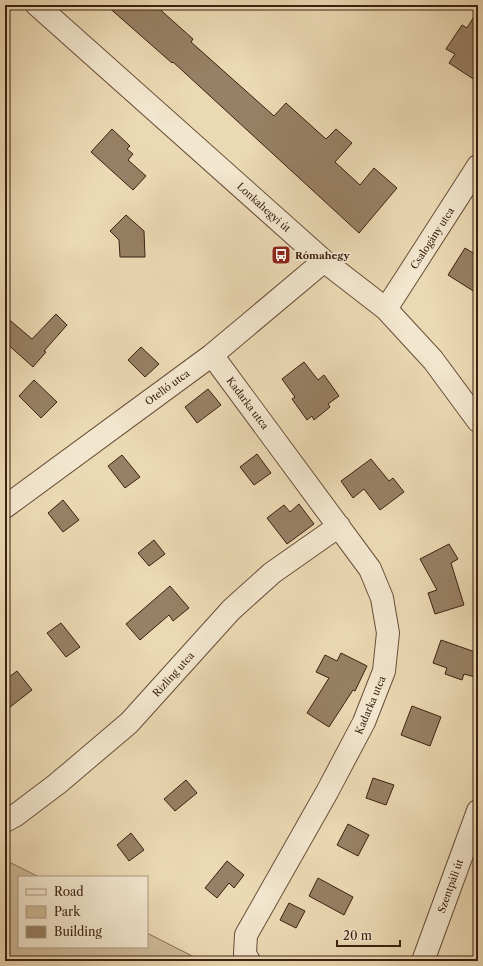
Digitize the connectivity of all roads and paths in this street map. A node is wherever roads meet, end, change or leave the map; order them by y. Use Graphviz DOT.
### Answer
graph roads {
  1 [pos="37,5"];
  2 [pos="478,166"];
  3 [pos="324,261"];
  4 [pos="386,309"];
  5 [pos="212,354"];
  6 [pos="478,421"];
  7 [pos="5,507"];
  8 [pos="340,526"];
  9 [pos="478,811"];
  10 [pos="5,821"];
  11 [pos="428,957"];
  12 [pos="249,961"];
  1 -- 3 [label="street, Lonkahegyi út"];
  2 -- 4 [label="street, Csalogány utca"];
  3 -- 4 [label="street, Lonkahegyi út"];
  3 -- 5 [label="street, Otelló utca"];
  4 -- 6 [label="street, Lonkahegyi út"];
  5 -- 7 [label="street, Otelló utca"];
  5 -- 8 [label="street, Kadarka utca"];
  8 -- 10 [label="street, Rizling utca"];
  8 -- 12 [label="street, Kadarka utca"];
  9 -- 11 [label="street, Szentpáli út"];
}
